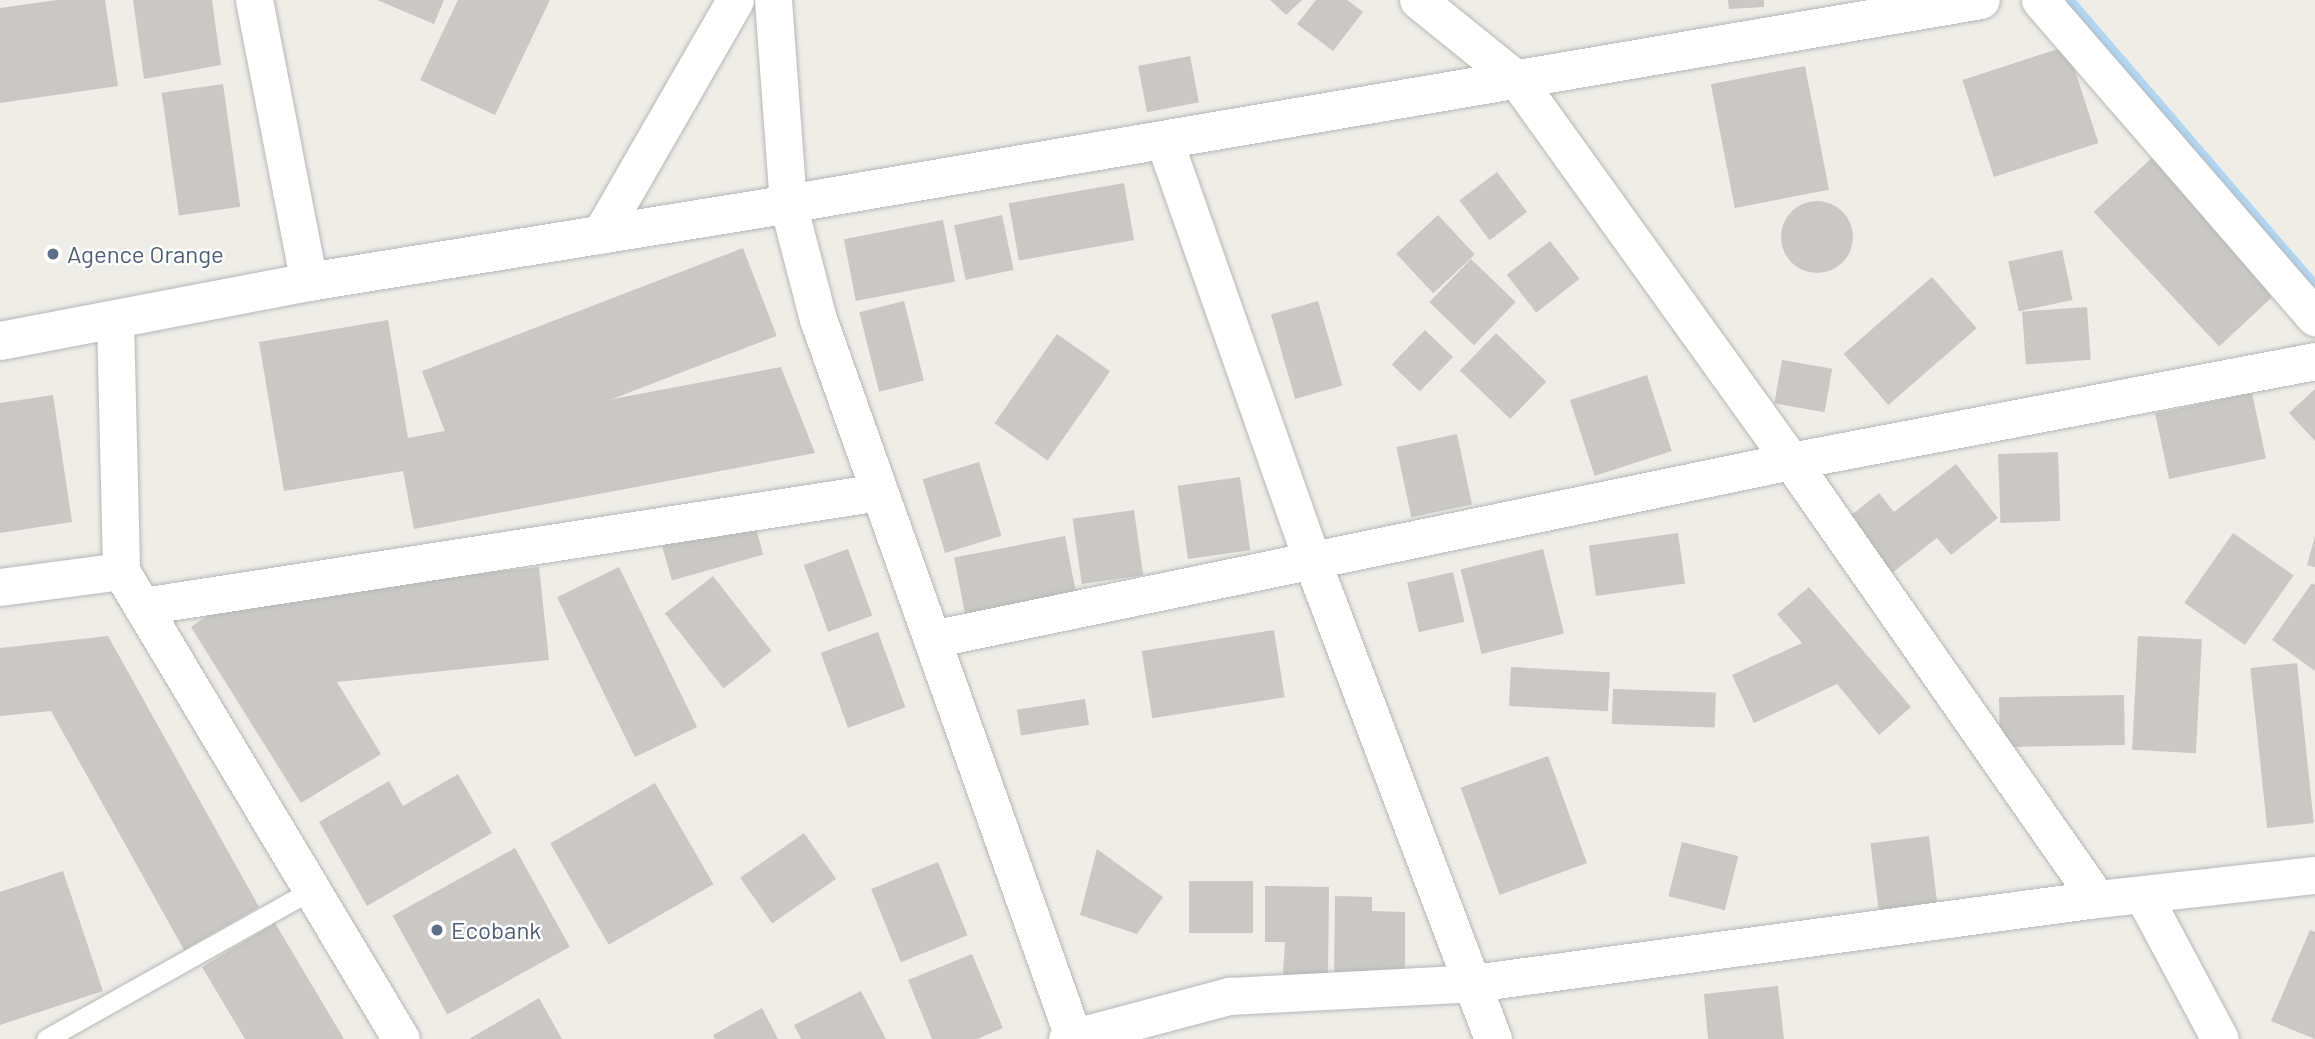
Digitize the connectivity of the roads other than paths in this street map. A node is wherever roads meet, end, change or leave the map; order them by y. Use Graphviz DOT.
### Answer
graph roads {
  1 [pos="254,0"];
  2 [pos="735,0"];
  3 [pos="773,0"];
  4 [pos="1418,0"];
  5 [pos="1981,0"];
  6 [pos="2040,0"];
  7 [pos="1517,80"];
  8 [pos="1164,141"];
  9 [pos="788,204"];
  10 [pos="600,234"];
  11 [pos="309,282"];
  12 [pos="2315,317"];
  13 [pos="115,320"];
  14 [pos="0,341"];
  15 [pos="2315,360"];
  16 [pos="1791,461"];
  17 [pos="879,492"];
  18 [pos="1312,561"];
  19 [pos="121,571"];
  20 [pos="0,587"];
  21 [pos="143,606"];
  22 [pos="932,639"];
  23 [pos="2315,875"];
  24 [pos="312,890"];
  25 [pos="2143,895"];
  26 [pos="2098,899"];
  27 [pos="1473,983"];
  28 [pos="1071,1038"];
  29 [pos="46,1039"];
  30 [pos="401,1039"];
  31 [pos="1493,1039"];
  32 [pos="2220,1039"];
  1 -- 11 [label="street"];
  2 -- 10 [label="street"];
  3 -- 9 [label="street"];
  4 -- 7 [label="street"];
  5 -- 7 [label="street"];
  6 -- 12 [label="street"];
  7 -- 8 [label="street"];
  7 -- 16 [label="street"];
  8 -- 9 [label="street"];
  8 -- 18 [label="street"];
  9 -- 10 [label="street"];
  9 -- 17 [label="street"];
  10 -- 11 [label="street"];
  11 -- 13 [label="street"];
  13 -- 14 [label="street"];
  13 -- 19 [label="street"];
  15 -- 16 [label="street"];
  16 -- 18 [label="street"];
  16 -- 26 [label="street"];
  17 -- 21 [label="street"];
  17 -- 22 [label="street"];
  18 -- 22 [label="street"];
  18 -- 27 [label="street"];
  19 -- 20 [label="street"];
  19 -- 21 [label="street"];
  21 -- 24 [label="street"];
  22 -- 28 [label="street"];
  23 -- 25 [label="street"];
  24 -- 29 [label="lane"];
  24 -- 30 [label="street"];
  25 -- 26 [label="street"];
  25 -- 32 [label="street"];
  26 -- 27 [label="street"];
  27 -- 28 [label="street"];
  27 -- 31 [label="street"];
}
